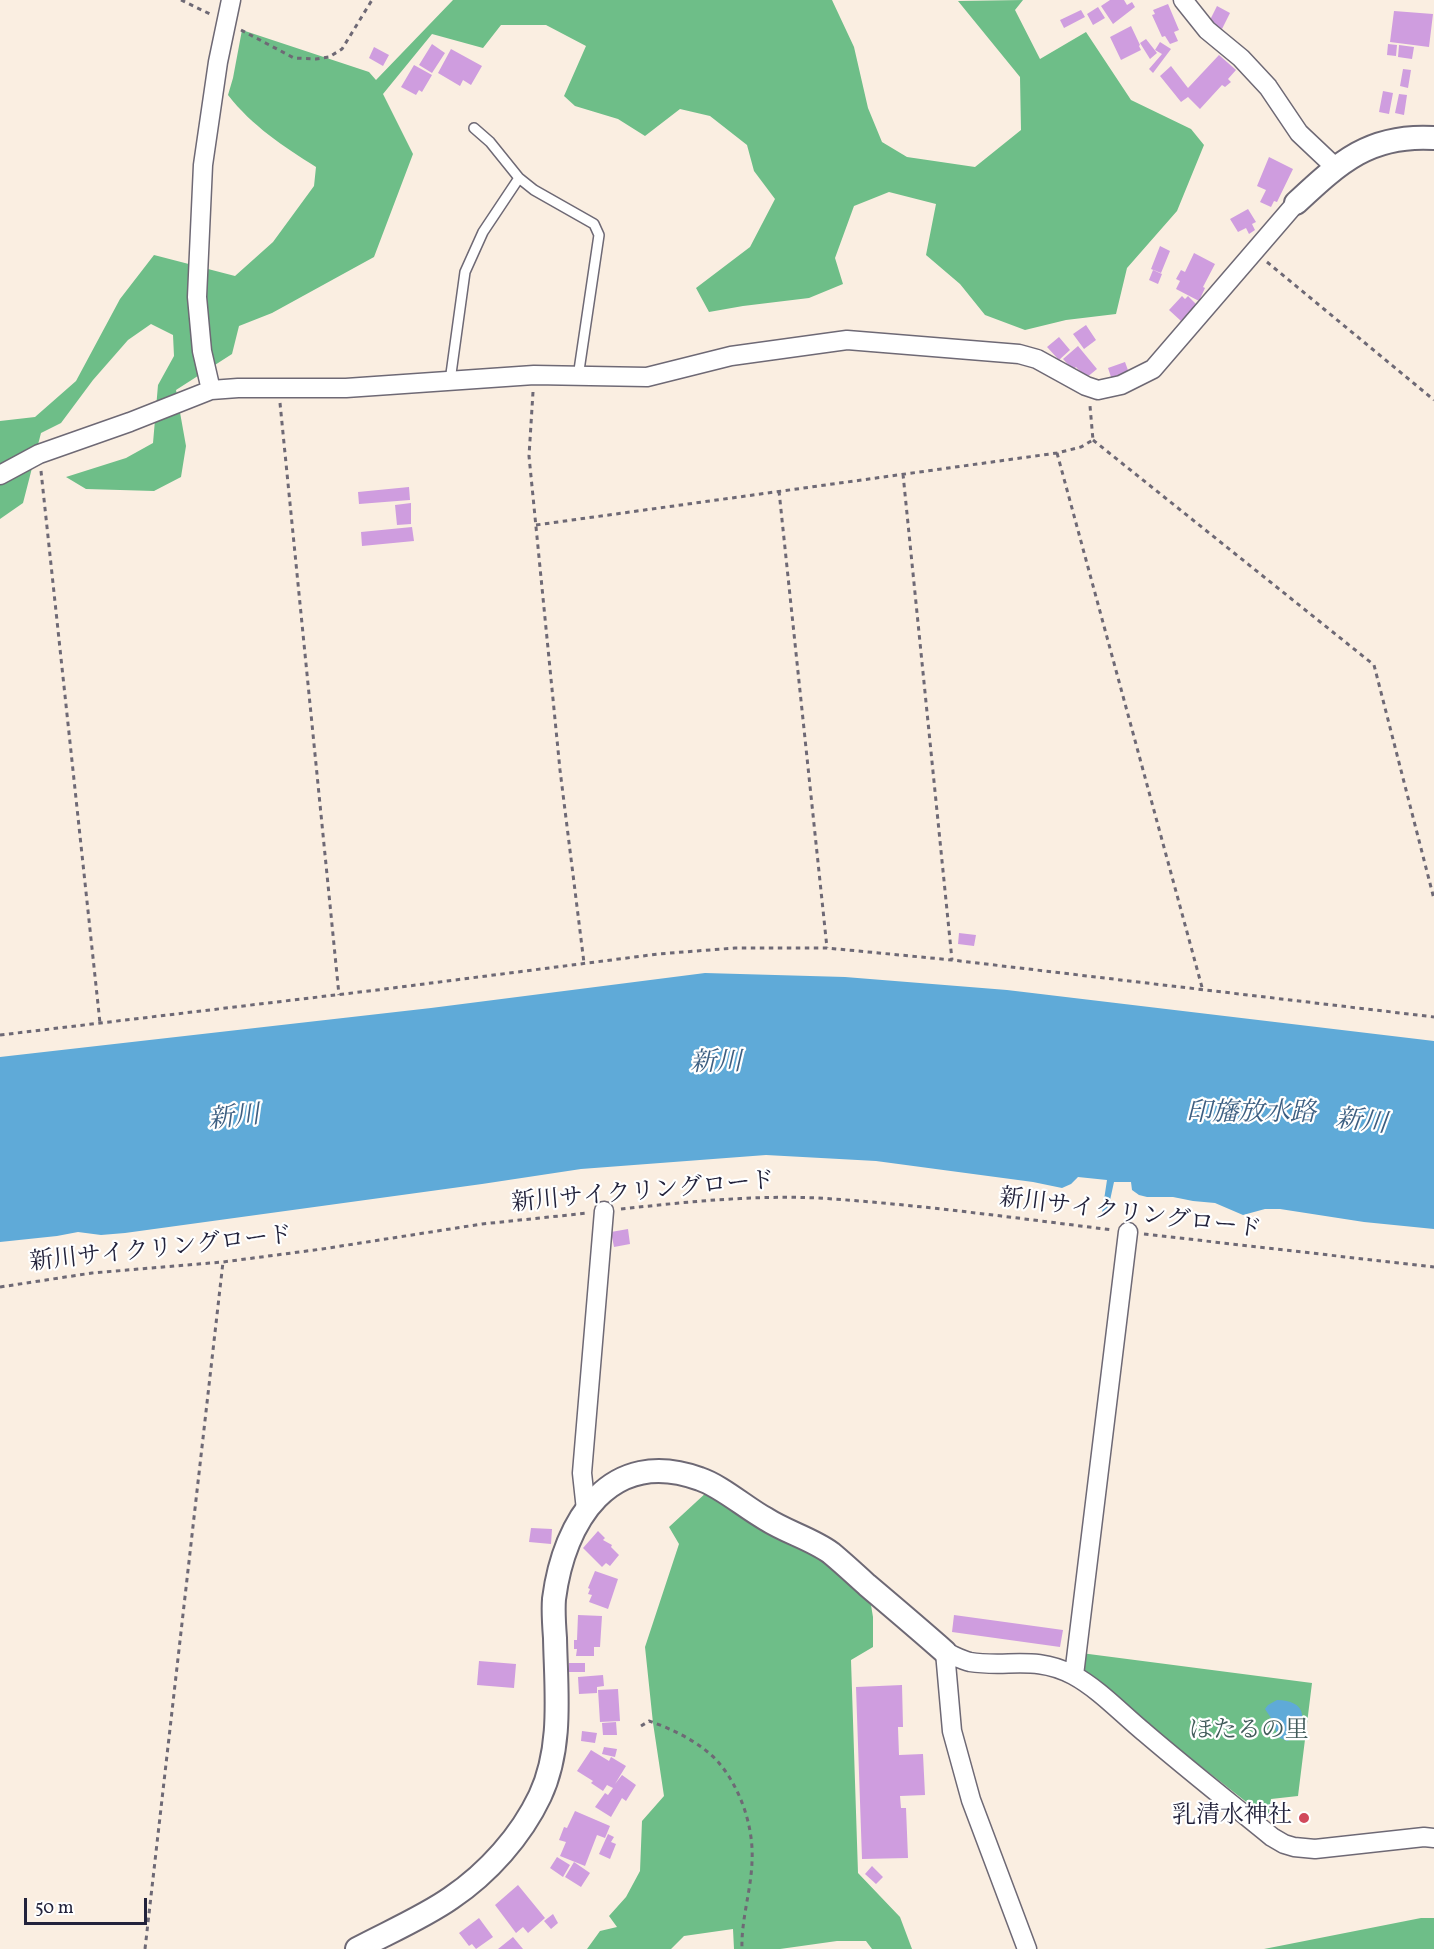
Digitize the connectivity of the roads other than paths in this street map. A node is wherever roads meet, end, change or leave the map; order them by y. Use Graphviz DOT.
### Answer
graph roads {
  1 [pos="231,0"];
  2 [pos="1183,0"];
  3 [pos="474,128"];
  4 [pos="1434,138"];
  5 [pos="1335,167"];
  6 [pos="519,178"];
  7 [pos="1296,203"];
  8 [pos="578,377"];
  9 [pos="450,381"];
  10 [pos="211,390"];
  11 [pos="0,475"];
  12 [pos="604,1211"];
  13 [pos="1128,1232"];
  14 [pos="586,1510"];
  15 [pos="945,1652"];
  16 [pos="1074,1675"];
  17 [pos="1434,1838"];
  18 [pos="357,1949"];
  19 [pos="1027,1949"];
  1 -- 10 [label="street"];
  2 -- 5 [label="street"];
  3 -- 6 [label="lane"];
  4 -- 5 [label="street"];
  5 -- 7 [label="street"];
  6 -- 8 [label="lane"];
  6 -- 9 [label="lane"];
  7 -- 8 [label="street"];
  8 -- 9 [label="street"];
  9 -- 10 [label="street"];
  10 -- 11 [label="street"];
  12 -- 14 [label="street"];
  13 -- 16 [label="street"];
  14 -- 15 [label="street"];
  14 -- 18 [label="street"];
  15 -- 16 [label="street"];
  15 -- 19 [label="street"];
  16 -- 17 [label="street"];
}
